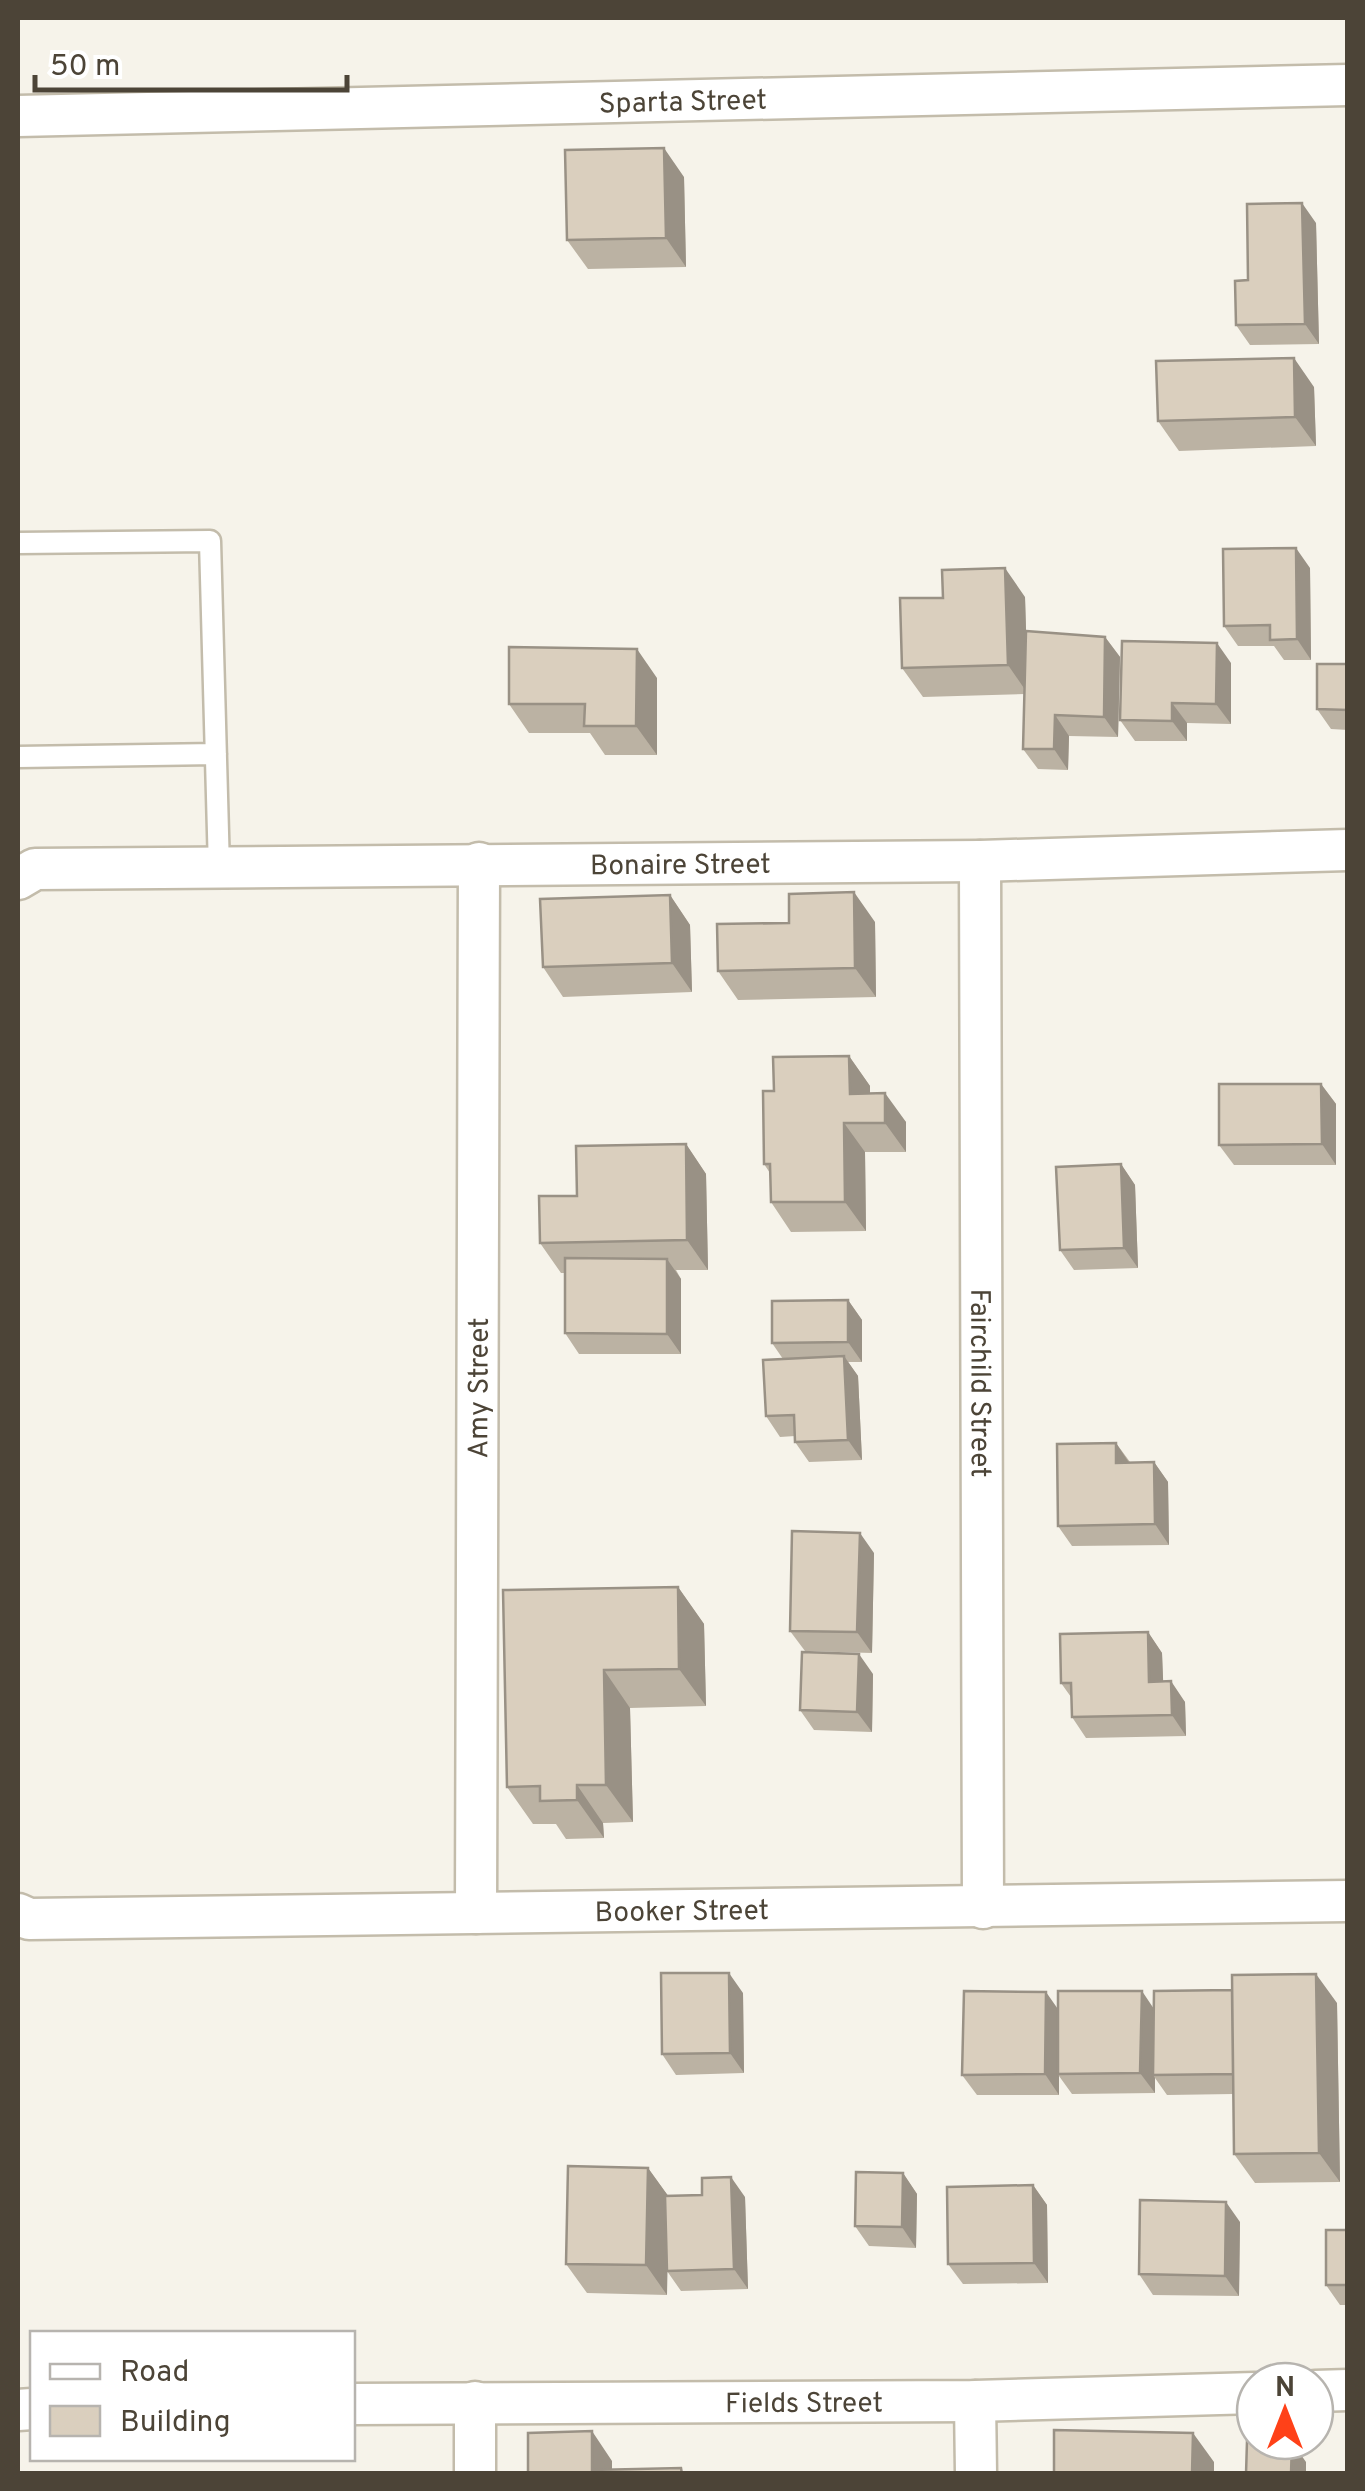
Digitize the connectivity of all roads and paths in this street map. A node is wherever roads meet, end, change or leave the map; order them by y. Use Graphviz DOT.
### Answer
graph roads {
  1 [pos="1348,85"];
  2 [pos="18,116"];
  3 [pos="18,543"];
  4 [pos="216,754"];
  5 [pos="18,757"];
  6 [pos="1348,850"];
  7 [pos="980,861"];
  8 [pos="479,863"];
  9 [pos="218,868"];
  10 [pos="18,879"];
  11 [pos="1348,1900"];
  12 [pos="983,1908"];
  13 [pos="18,1914"];
  14 [pos="476,1914"];
  15 [pos="1235,2394"];
  16 [pos="975,2401"];
  17 [pos="475,2402"];
  18 [pos="355,2404"];
  19 [pos="475,2474"];
  20 [pos="976,2474"];
  1 -- 2 [label="street, Sparta Street"];
  3 -- 4 [label="lane"];
  4 -- 5 [label="lane"];
  4 -- 9 [label="lane"];
  6 -- 7 [label="street, Bonaire Street"];
  7 -- 8 [label="street, Bonaire Street"];
  7 -- 12 [label="street, Fairchild Street"];
  8 -- 9 [label="street, Bonaire Street"];
  8 -- 14 [label="street, Amy Street"];
  9 -- 10 [label="street, Bonaire Street"];
  11 -- 12 [label="street, Booker Street"];
  12 -- 14 [label="street, Booker Street"];
  13 -- 14 [label="street, Booker Street"];
  15 -- 16 [label="street, Fields Street"];
  16 -- 17 [label="street, Fields Street"];
  16 -- 20 [label="street"];
  17 -- 18 [label="street, Fields Street"];
  17 -- 19 [label="street"];
}
